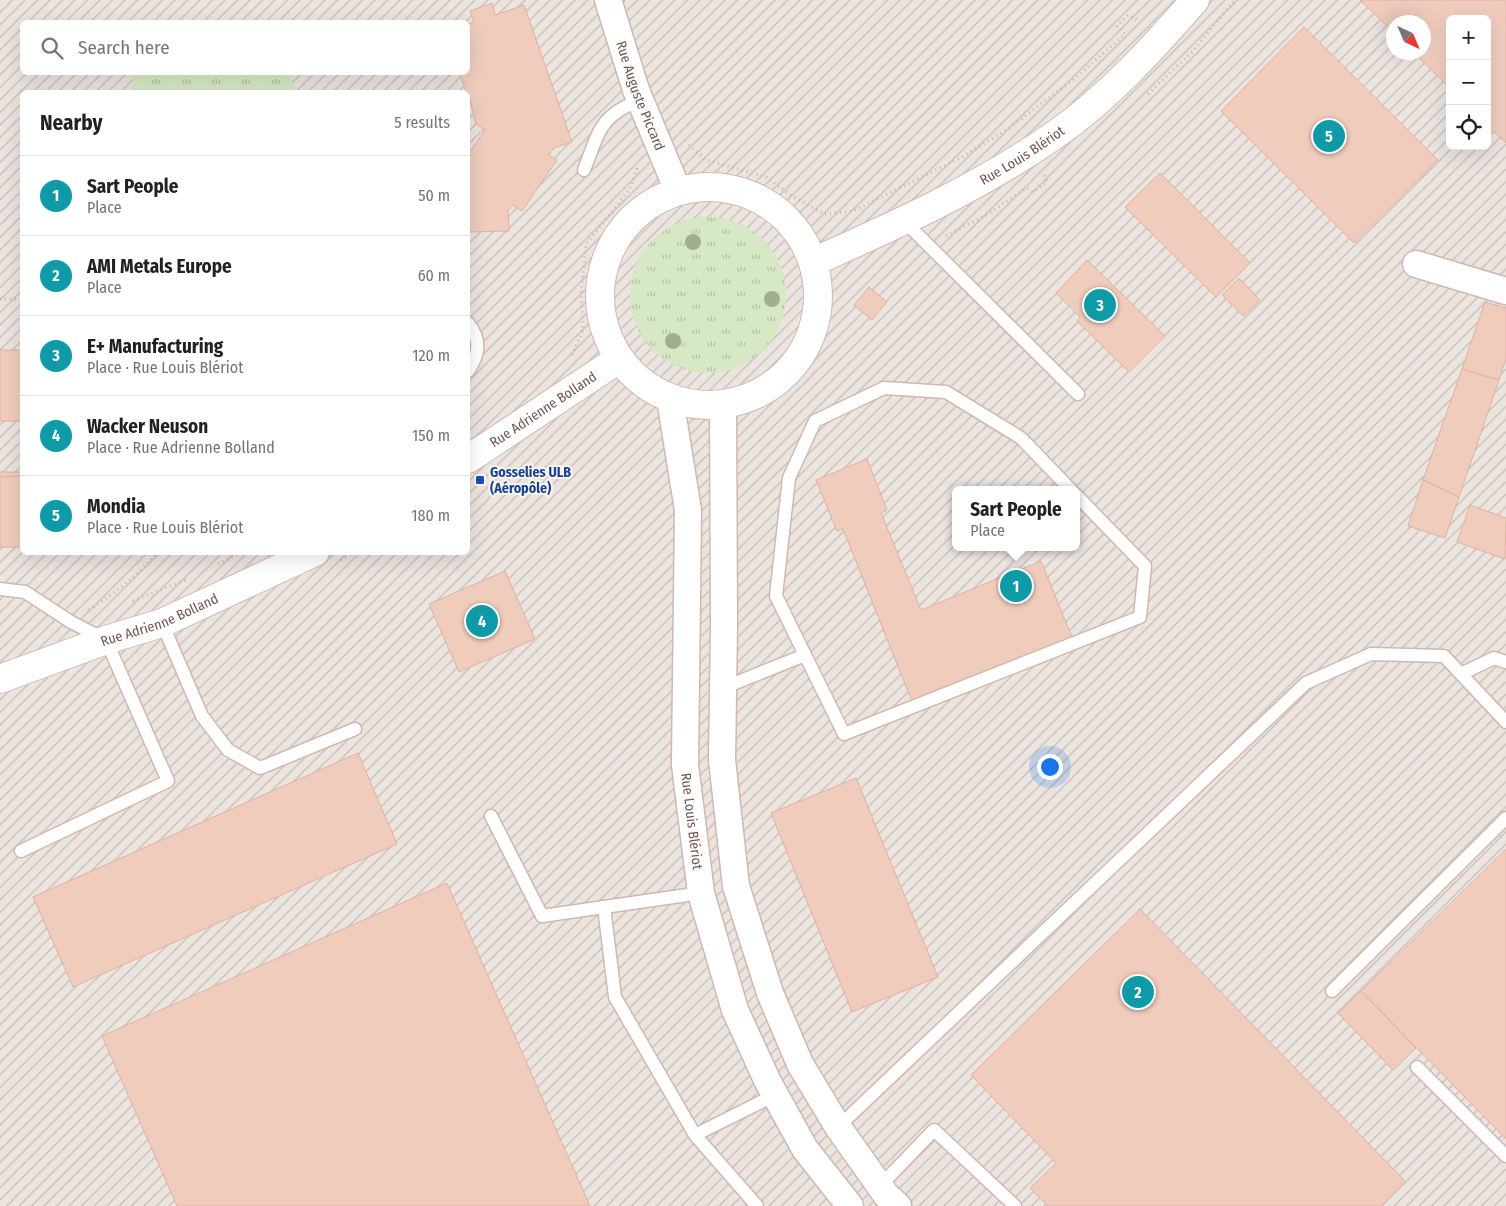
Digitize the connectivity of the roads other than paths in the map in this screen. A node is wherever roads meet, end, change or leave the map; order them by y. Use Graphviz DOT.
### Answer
graph roads {
  1 [pos="608,0"];
  2 [pos="1195,0"];
  3 [pos="640,100"];
  4 [pos="584,170"];
  5 [pos="678,191"];
  6 [pos="904,221"];
  7 [pos="813,262"];
  8 [pos="1416,264"];
  9 [pos="1506,291"];
  10 [pos="470,327"];
  11 [pos="619,359"];
  12 [pos="470,368"];
  13 [pos="1078,394"];
  14 [pos="670,399"];
  15 [pos="723,405"];
  16 [pos="470,458"];
  17 [pos="1067,486"];
  18 [pos="1080,499"];
  19 [pos="305,555"];
  20 [pos="0,588"];
  21 [pos="162,623"];
  22 [pos="106,640"];
  23 [pos="805,655"];
  24 [pos="1506,662"];
  25 [pos="1461,674"];
  26 [pos="0,679"];
  27 [pos="723,688"];
  28 [pos="1506,722"];
  29 [pos="355,729"];
  30 [pos="491,816"];
  31 [pos="1506,818"];
  32 [pos="21,851"];
  33 [pos="701,893"];
  34 [pos="604,907"];
  35 [pos="1332,991"];
  36 [pos="1417,1067"];
  37 [pos="775,1095"];
  38 [pos="838,1127"];
  39 [pos="695,1135"];
  40 [pos="1506,1156"];
  41 [pos="880,1186"];
  42 [pos="757,1206"];
  43 [pos="850,1206"];
  44 [pos="898,1206"];
  45 [pos="1015,1206"];
  1 -- 3 [label="street, Rue Auguste Piccard"];
  2 -- 6 [label="street, Rue Louis Blériot"];
  3 -- 4 [label="lane"];
  3 -- 5 [label="street, Rue Auguste Piccard"];
  5 -- 7 [label="street"];
  5 -- 11 [label="street"];
  6 -- 7 [label="street, Rue Louis Blériot"];
  6 -- 13 [label="lane"];
  7 -- 15 [label="street"];
  8 -- 9 [label="street"];
  10 -- 12 [label="lane"];
  11 -- 14 [label="street"];
  11 -- 16 [label="street, Rue Adrienne Bolland"];
  14 -- 15 [label="street"];
  14 -- 33 [label="street, Rue Louis Blériot"];
  15 -- 27 [label="street"];
  17 -- 23 [label="lane"];
  18 -- 23 [label="lane"];
  19 -- 21 [label="street, Rue Adrienne Bolland"];
  20 -- 22 [label="lane"];
  21 -- 22 [label="street, Rue Adrienne Bolland"];
  21 -- 29 [label="lane"];
  22 -- 26 [label="street, Rue Adrienne Bolland"];
  22 -- 32 [label="lane"];
  23 -- 27 [label="lane"];
  24 -- 25 [label="lane"];
  25 -- 28 [label="lane"];
  25 -- 38 [label="lane"];
  27 -- 38 [label="street"];
  30 -- 34 [label="lane"];
  31 -- 35 [label="lane"];
  33 -- 34 [label="lane"];
  33 -- 37 [label="street, Rue Louis Blériot"];
  34 -- 39 [label="lane"];
  36 -- 40 [label="lane"];
  37 -- 39 [label="lane"];
  37 -- 43 [label="street, Rue Louis Blériot"];
  38 -- 41 [label="street"];
  39 -- 42 [label="lane"];
  41 -- 44 [label="street"];
  41 -- 45 [label="lane"];
}
